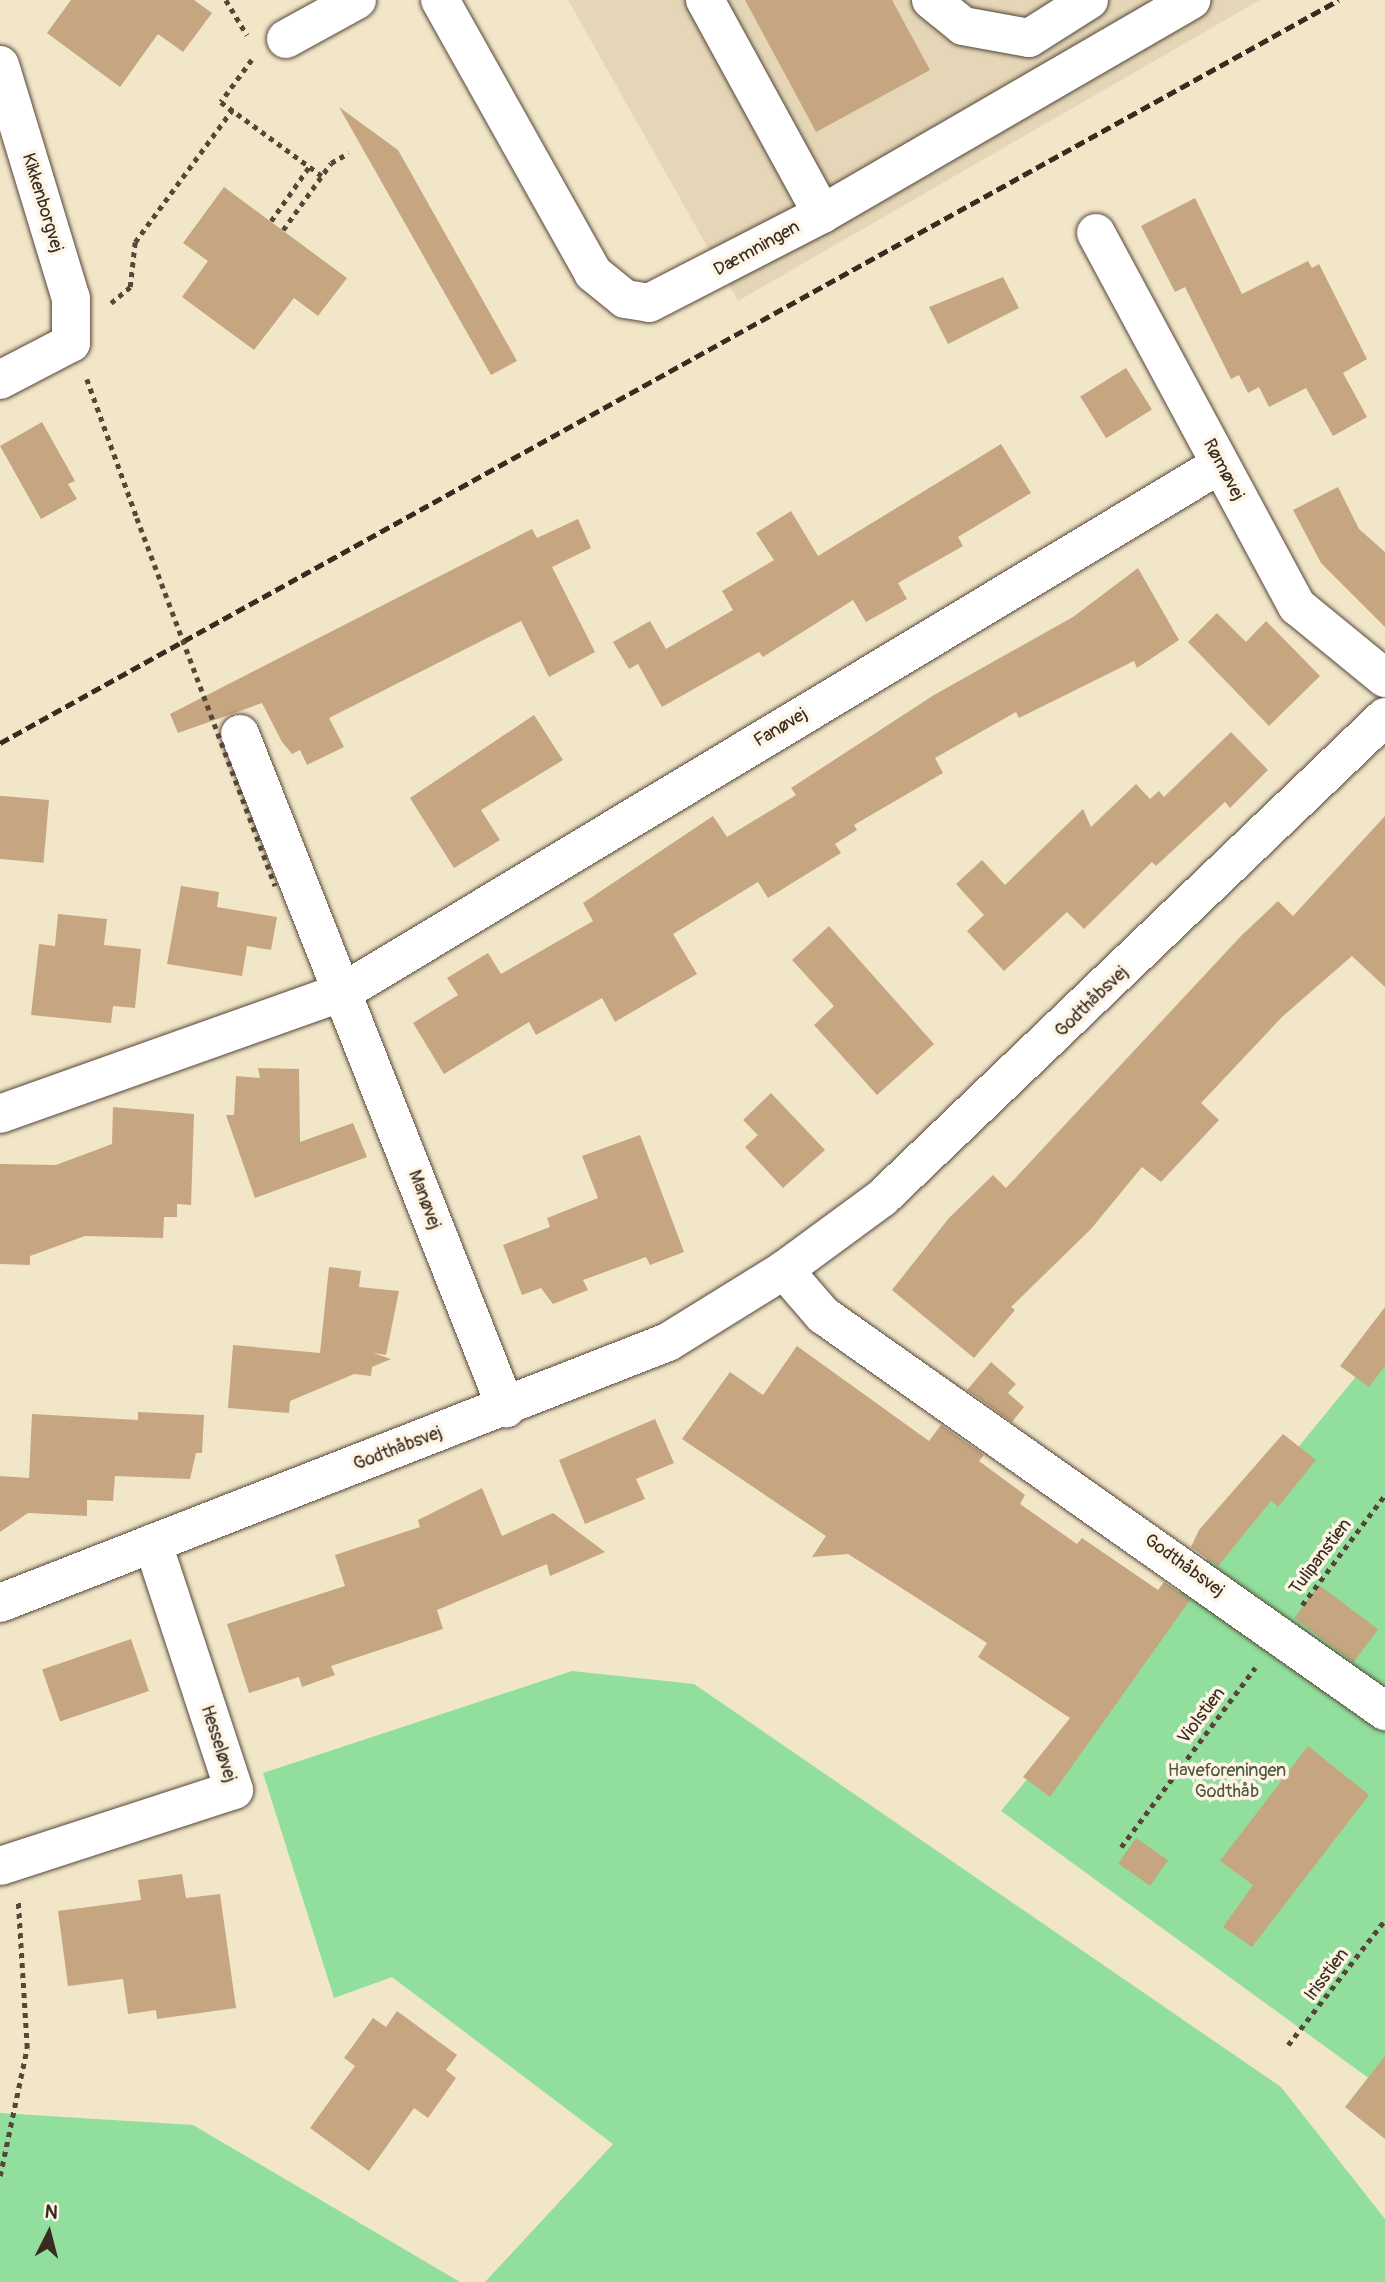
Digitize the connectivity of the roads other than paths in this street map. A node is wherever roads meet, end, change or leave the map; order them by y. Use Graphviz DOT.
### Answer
graph roads {
  1 [pos="357,0"];
  2 [pos="440,0"];
  3 [pos="705,0"];
  4 [pos="931,0"];
  5 [pos="1191,0"];
  6 [pos="1074,6"];
  7 [pos="265,44"];
  8 [pos="0,65"];
  9 [pos="822,214"];
  10 [pos="1096,233"];
  11 [pos="0,380"];
  12 [pos="1219,465"];
  13 [pos="1385,678"];
  14 [pos="1385,717"];
  15 [pos="240,734"];
  16 [pos="343,992"];
  17 [pos="0,1114"];
  18 [pos="784,1270"];
  19 [pos="506,1408"];
  20 [pos="153,1543"];
  21 [pos="0,1603"];
  22 [pos="1385,1711"];
  23 [pos="7,1864"];
  1 -- 7 [label="street"];
  2 -- 9 [label="street, Dæmningen"];
  3 -- 9 [label="street"];
  4 -- 6 [label="street"];
  5 -- 9 [label="street, Dæmningen"];
  8 -- 11 [label="street, Kikkenborgvej"];
  10 -- 12 [label="street, Rømøvej"];
  12 -- 13 [label="street, Rømøvej"];
  12 -- 16 [label="street, Fanøvej"];
  14 -- 18 [label="street, Godthåbsvej"];
  15 -- 16 [label="street, Manøvej"];
  16 -- 17 [label="street"];
  16 -- 19 [label="street, Manøvej"];
  18 -- 19 [label="street, Godthåbsvej"];
  18 -- 22 [label="street, Godthåbsvej"];
  19 -- 20 [label="street, Godthåbsvej"];
  20 -- 21 [label="street, Godthåbsvej"];
  20 -- 23 [label="street, Hesseløvej"];
}
